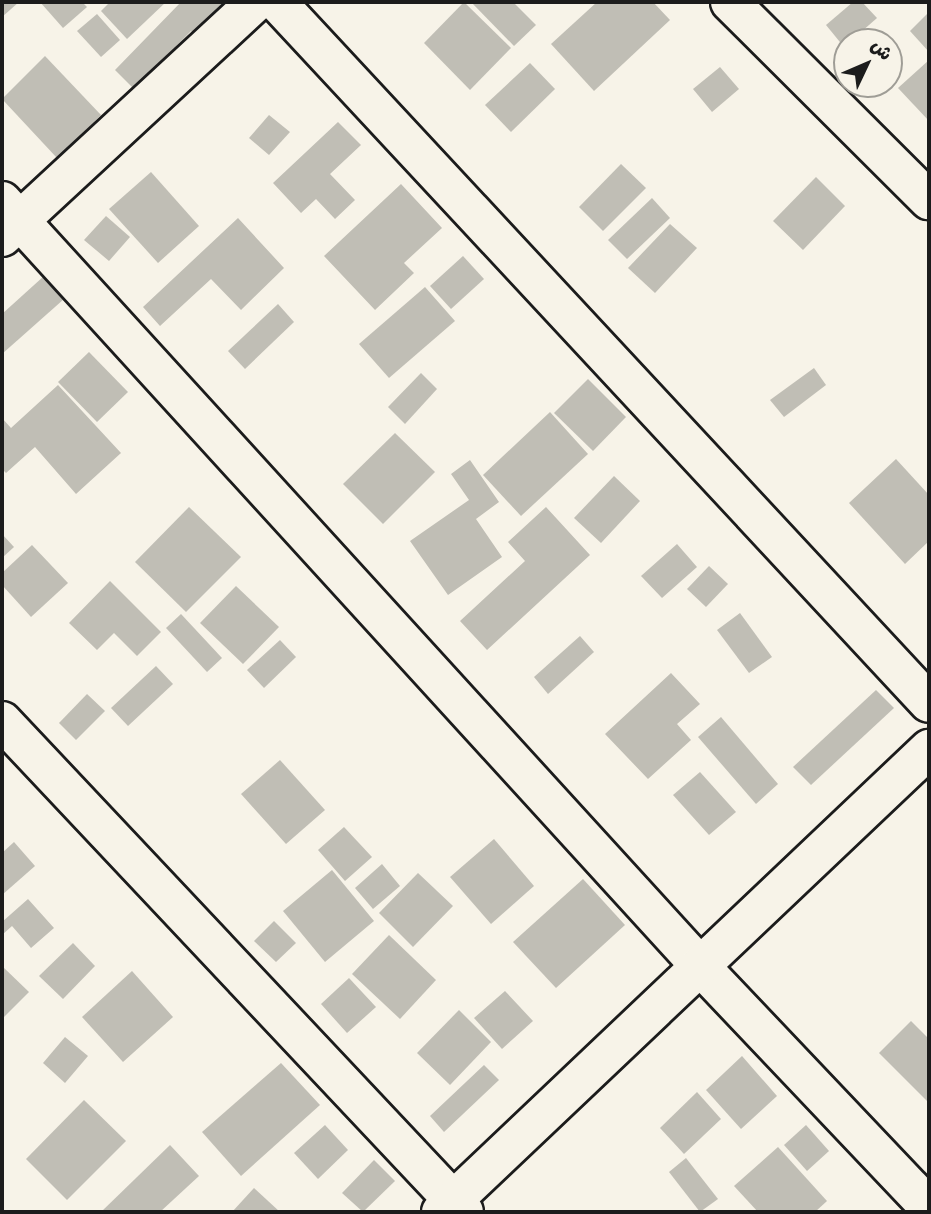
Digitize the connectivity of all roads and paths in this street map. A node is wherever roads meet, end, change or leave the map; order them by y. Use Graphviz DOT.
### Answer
graph roads {
  1 [pos="256,2"];
  2 [pos="277,2"];
  3 [pos="730,2"];
  4 [pos="929,200"];
  5 [pos="8,219"];
  6 [pos="929,703"];
  7 [pos="2,721"];
  8 [pos="929,749"];
  9 [pos="700,966"];
  10 [pos="929,1207"];
  11 [pos="453,1208"];
  1 -- 5 [label="street"];
  2 -- 6 [label="street"];
  3 -- 4 [label="street"];
  5 -- 9 [label="street"];
  7 -- 11 [label="street"];
  8 -- 9 [label="street"];
  9 -- 10 [label="street"];
  9 -- 11 [label="street"];
}
